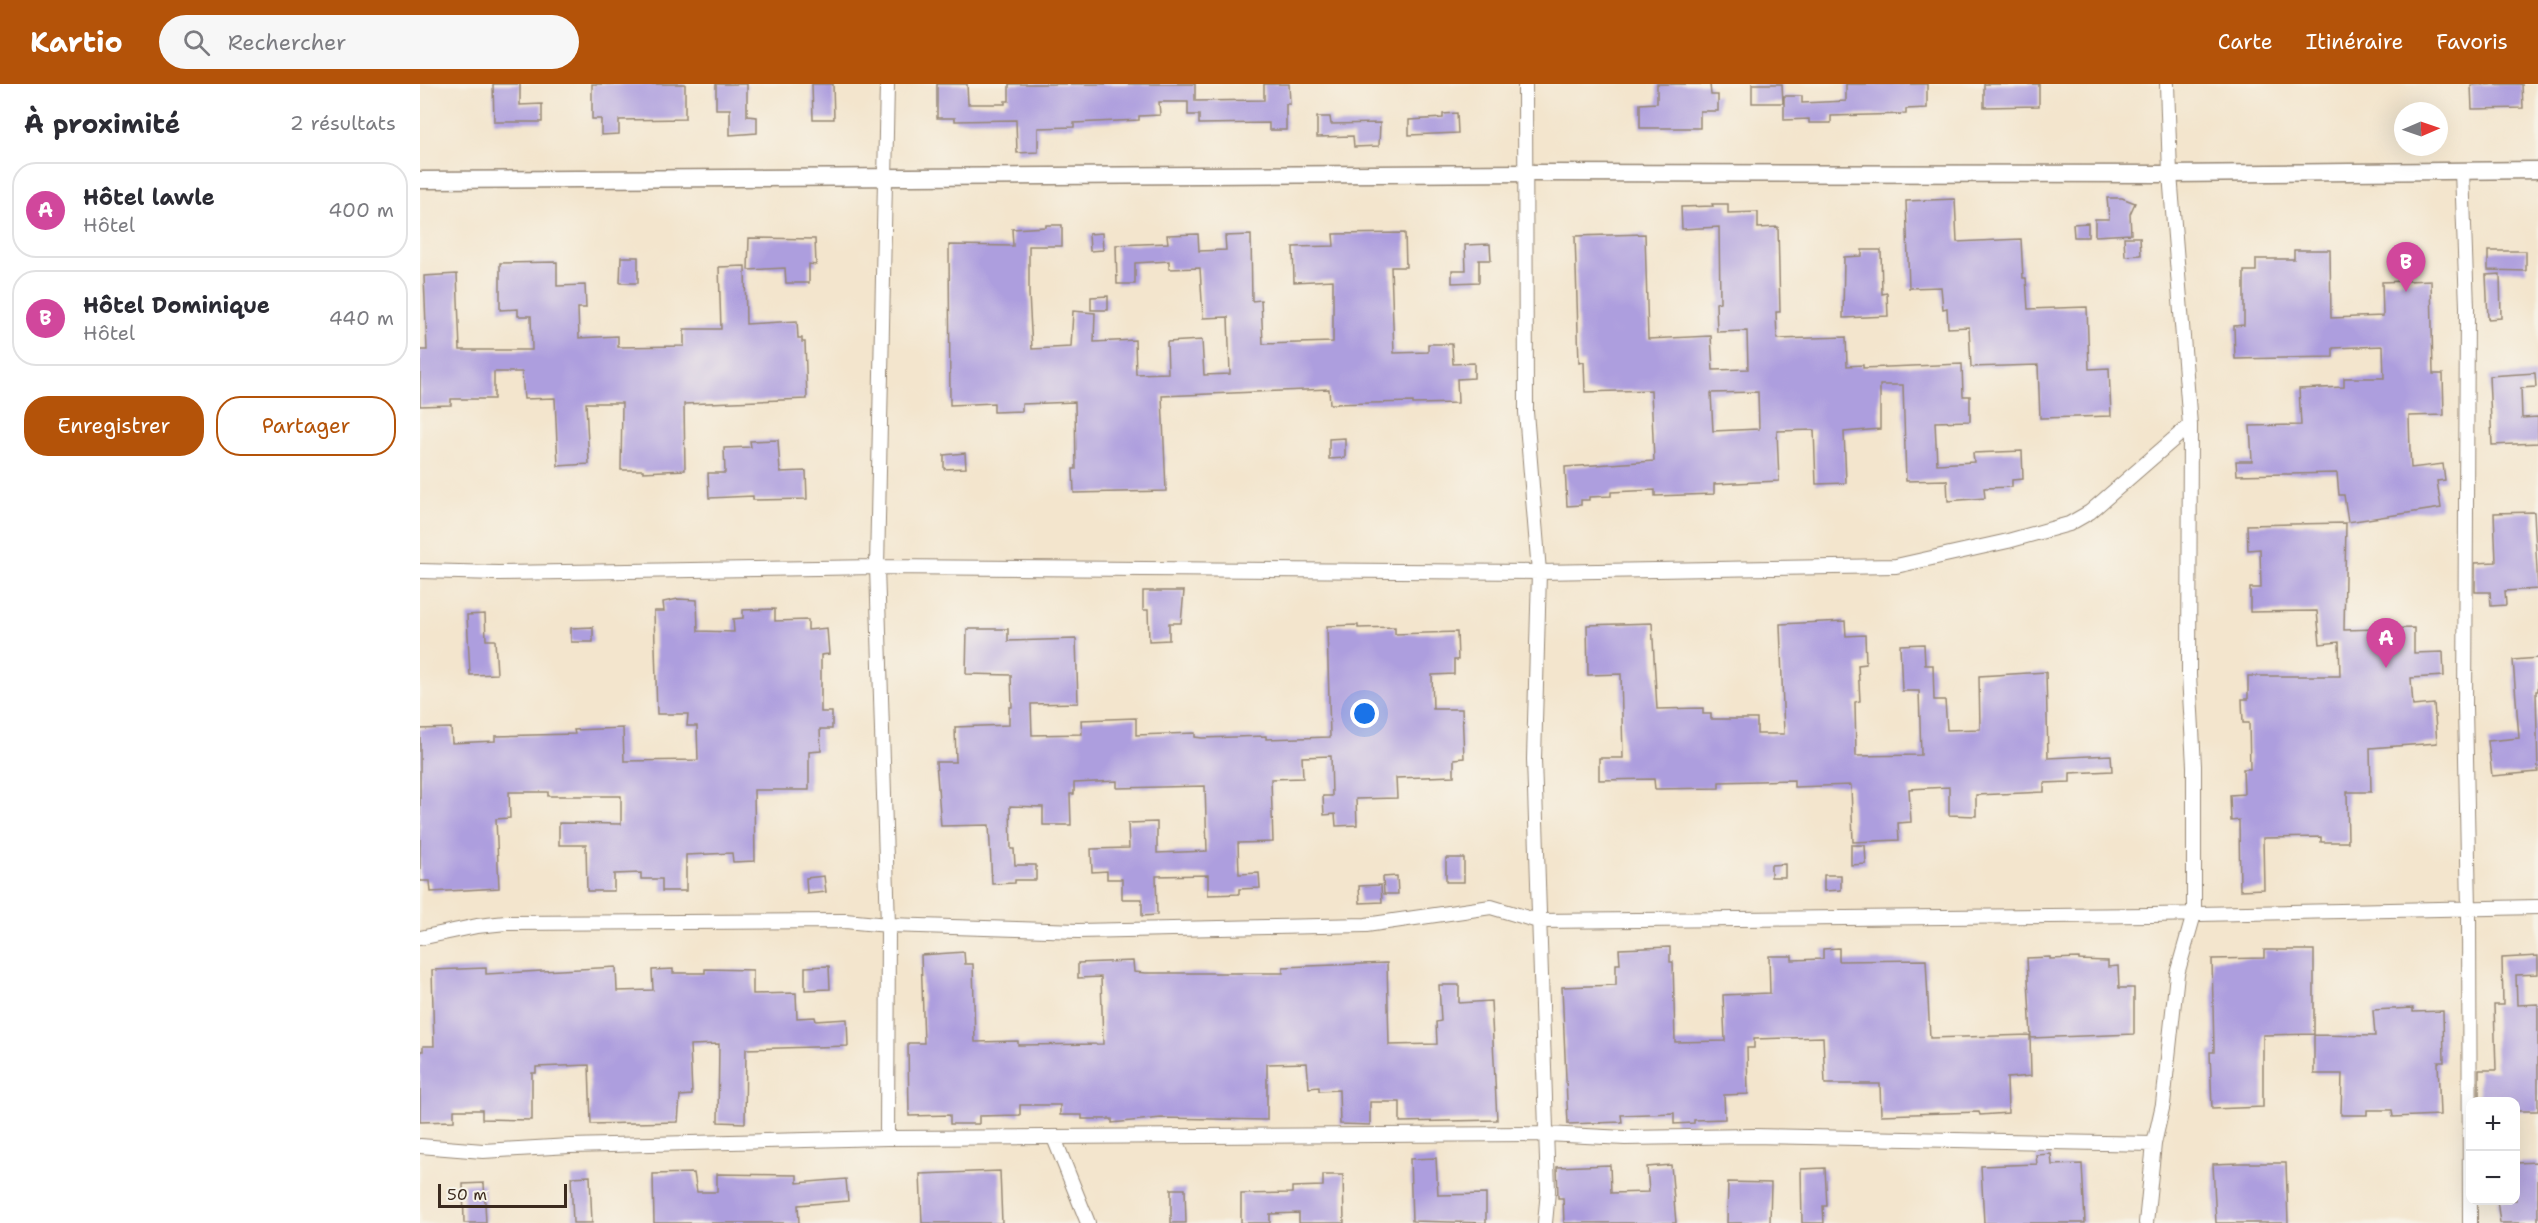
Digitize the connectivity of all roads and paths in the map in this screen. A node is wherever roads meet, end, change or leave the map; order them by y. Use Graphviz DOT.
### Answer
graph roads {
  1 [pos="886,84"];
  2 [pos="1525,84"];
  3 [pos="2167,84"];
  4 [pos="2538,170"];
  5 [pos="2462,171"];
  6 [pos="1526,173"];
  7 [pos="2170,174"];
  8 [pos="884,178"];
  9 [pos="420,180"];
  10 [pos="2190,425"];
  11 [pos="877,567"];
  12 [pos="420,571"];
  13 [pos="1539,572"];
  14 [pos="2538,907"];
  15 [pos="2469,909"];
  16 [pos="2194,914"];
  17 [pos="1538,921"];
  18 [pos="888,925"];
  19 [pos="420,938"];
  20 [pos="1546,1134"];
  21 [pos="887,1138"];
  22 [pos="1054,1138"];
  23 [pos="2154,1144"];
  24 [pos="420,1146"];
  25 [pos="1088,1223"];
  26 [pos="1545,1223"];
  27 [pos="2146,1223"];
  28 [pos="2470,1223"];
  1 -- 8 [label="street"];
  2 -- 6 [label="street"];
  3 -- 7 [label="street"];
  4 -- 5 [label="street"];
  5 -- 7 [label="street"];
  5 -- 15 [label="street"];
  6 -- 7 [label="street"];
  6 -- 8 [label="street"];
  6 -- 13 [label="street"];
  7 -- 10 [label="street"];
  8 -- 9 [label="street"];
  8 -- 11 [label="street"];
  10 -- 13 [label="street"];
  10 -- 16 [label="street"];
  11 -- 12 [label="street"];
  11 -- 13 [label="street"];
  11 -- 18 [label="street"];
  13 -- 17 [label="street"];
  14 -- 15 [label="street"];
  15 -- 16 [label="street"];
  15 -- 28 [label="street"];
  16 -- 17 [label="street"];
  16 -- 23 [label="street"];
  17 -- 18 [label="street"];
  17 -- 20 [label="street"];
  18 -- 19 [label="street"];
  18 -- 21 [label="street"];
  20 -- 22 [label="street"];
  20 -- 23 [label="street"];
  20 -- 26 [label="street"];
  21 -- 22 [label="street"];
  21 -- 24 [label="street"];
  22 -- 25 [label="street"];
  23 -- 27 [label="street"];
}
